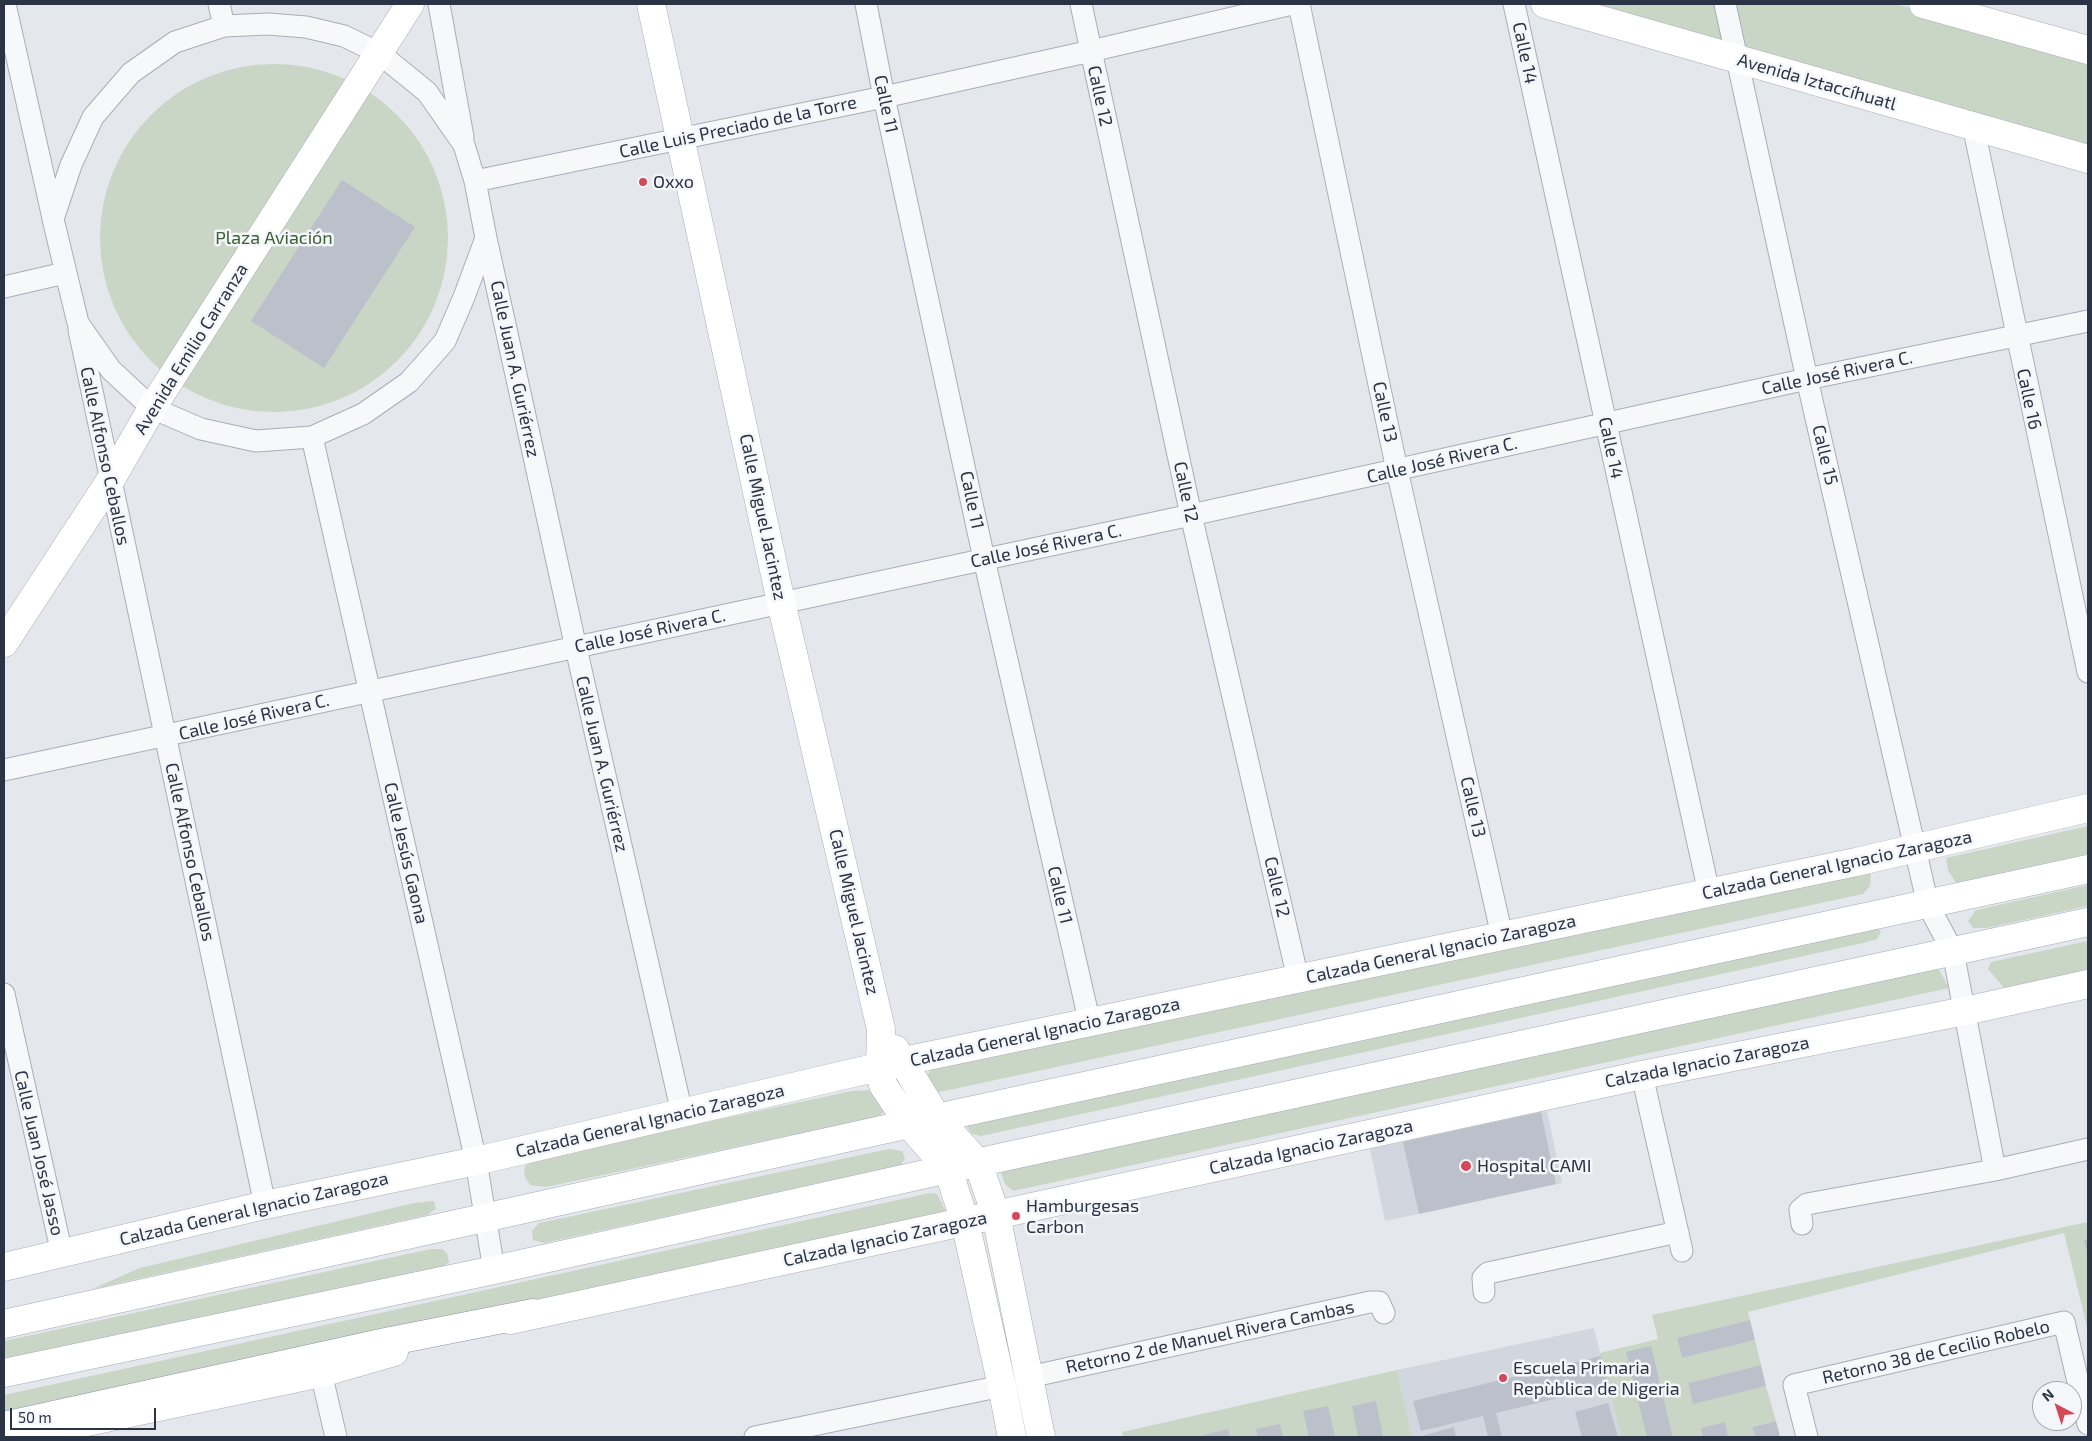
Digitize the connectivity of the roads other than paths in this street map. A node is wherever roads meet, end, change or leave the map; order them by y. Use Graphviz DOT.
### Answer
graph roads {
  1 [pos="5,4"];
  2 [pos="219,4"];
  3 [pos="410,4"];
  4 [pos="439,4"];
  5 [pos="651,4"];
  6 [pos="866,4"];
  7 [pos="1081,4"];
  8 [pos="1292,4"];
  9 [pos="1299,4"];
  10 [pos="1514,4"];
  11 [pos="1545,4"];
  12 [pos="1725,4"];
  13 [pos="1924,4"];
  14 [pos="224,26"];
  15 [pos="2088,50"];
  16 [pos="1091,52"];
  17 [pos="379,53"];
  18 [pos="1738,60"];
  19 [pos="884,96"];
  20 [pos="1973,125"];
  21 [pos="682,140"];
  22 [pos="464,145"];
  23 [pos="2088,159"];
  24 [pos="475,181"];
  25 [pos="53,219"];
  26 [pos="486,238"];
  27 [pos="65,273"];
  28 [pos="4,287"];
  29 [pos="2088,321"];
  30 [pos="78,323"];
  31 [pos="2016,337"];
  32 [pos="1807,379"];
  33 [pos="152,408"];
  34 [pos="1605,423"];
  35 [pos="312,437"];
  36 [pos="1397,470"];
  37 [pos="110,481"];
  38 [pos="1191,515"];
  39 [pos="984,558"];
  40 [pos="781,602"];
  41 [pos="4,643"];
  42 [pos="576,648"];
  43 [pos="2088,672"];
  44 [pos="369,690"];
  45 [pos="165,737"];
  46 [pos="4,770"];
  47 [pos="2088,808"];
  48 [pos="1916,849"];
  49 [pos="2088,869"];
  50 [pos="1709,893"];
  51 [pos="1928,905"];
  52 [pos="2088,922"];
  53 [pos="1502,936"];
  54 [pos="1953,952"];
  55 [pos="1298,979"];
  56 [pos="2088,984"];
  57 [pos="4,994"];
  58 [pos="1965,1011"];
  59 [pos="1090,1024"];
  60 [pos="892,1064"];
  61 [pos="1642,1074"];
  62 [pos="682,1113"];
  63 [pos="937,1118"];
  64 [pos="909,1124"];
  65 [pos="2088,1149"];
  66 [pos="476,1161"];
  67 [pos="978,1163"];
  68 [pos="948,1169"];
  69 [pos="1995,1170"];
  70 [pos="265,1206"];
  71 [pos="996,1215"];
  72 [pos="485,1218"];
  73 [pos="965,1222"];
  74 [pos="1802,1224"];
  75 [pos="62,1254"];
  76 [pos="4,1267"];
  77 [pos="494,1270"];
  78 [pos="1484,1292"];
  79 [pos="534,1313"];
  80 [pos="1384,1313"];
  81 [pos="4,1324"];
  82 [pos="4,1373"];
  83 [pos="320,1373"];
  84 [pos="1029,1377"];
  85 [pos="1002,1386"];
  86 [pos="2088,1424"];
  87 [pos="8,1429"];
  88 [pos="336,1437"];
  89 [pos="755,1437"];
  90 [pos="1012,1437"];
  91 [pos="1040,1437"];
  92 [pos="1807,1437"];
  1 -- 25 [label="street"];
  2 -- 14 [label="street"];
  3 -- 17 [label="main road, Avenida Emilio Carranza"];
  4 -- 22 [label="street"];
  5 -- 21 [label="main road, Calle Miguel Jacintez"];
  6 -- 19 [label="street, Calle 11"];
  7 -- 16 [label="street, Calle 12"];
  8 -- 16 [label="street, Calle Luis Preciado de la Torre"];
  9 -- 36 [label="street, Calle 13"];
  10 -- 34 [label="street, Calle 14"];
  11 -- 18 [label="main road, Avenida Iztaccíhuatl"];
  12 -- 18 [label="street, Calle 15"];
  13 -- 15 [label="main road"];
  14 -- 17 [label="street"];
  14 -- 25 [label="street"];
  16 -- 19 [label="street, Calle Luis Preciado de la Torre"];
  16 -- 38 [label="street, Calle 12"];
  17 -- 22 [label="street"];
  17 -- 33 [label="main road, Avenida Emilio Carranza"];
  18 -- 20 [label="main road, Avenida Iztaccíhuatl"];
  18 -- 32 [label="street, Calle 15"];
  19 -- 21 [label="street, Calle Luis Preciado de la Torre"];
  19 -- 39 [label="street, Calle 11"];
  20 -- 23 [label="main road, Avenida Iztaccíhuatl"];
  20 -- 31 [label="street, Calle 16"];
  21 -- 24 [label="street, Calle Luis Preciado de la Torre"];
  21 -- 40 [label="main road, Calle Miguel Jacintez"];
  22 -- 24 [label="street, Calle Juan A. Guriérrez"];
  24 -- 26 [label="street, Calle Juan A. Guriérrez"];
  25 -- 27 [label="street, Calle Alfonso Ceballos"];
  26 -- 35 [label="street"];
  26 -- 42 [label="street, Calle Juan A. Guriérrez"];
  27 -- 28 [label="street"];
  27 -- 30 [label="street, Calle Alfonso Ceballos"];
  29 -- 31 [label="street, Calle José Rivera C."];
  30 -- 33 [label="street"];
  30 -- 37 [label="street, Calle Alfonso Ceballos"];
  31 -- 32 [label="street, Calle José Rivera C."];
  31 -- 43 [label="street, Calle 16"];
  32 -- 34 [label="street, Calle José Rivera C."];
  32 -- 48 [label="street, Calle 15"];
  33 -- 35 [label="street"];
  33 -- 37 [label="main road, Avenida Emilio Carranza"];
  34 -- 36 [label="street, Calle José Rivera C."];
  34 -- 50 [label="street, Calle 14"];
  35 -- 44 [label="street, Calle Jesús Gaona"];
  36 -- 38 [label="street, Calle José Rivera C."];
  36 -- 53 [label="street, Calle 13"];
  37 -- 41 [label="main road, Avenida Emilio Carranza"];
  37 -- 45 [label="street, Calle Alfonso Ceballos"];
  38 -- 39 [label="street, Calle José Rivera C."];
  38 -- 55 [label="street, Calle 12"];
  39 -- 40 [label="street, Calle José Rivera C."];
  39 -- 59 [label="street, Calle 11"];
  40 -- 42 [label="street, Calle José Rivera C."];
  40 -- 60 [label="main road, Calle Miguel Jacintez"];
  42 -- 44 [label="street, Calle José Rivera C."];
  42 -- 62 [label="street, Calle Juan A. Guriérrez"];
  44 -- 45 [label="street, Calle José Rivera C."];
  44 -- 66 [label="street, Calle Jesús Gaona"];
  45 -- 46 [label="street, Calle José Rivera C."];
  45 -- 70 [label="street, Calle Alfonso Ceballos"];
  47 -- 48 [label="main road, Calzada General Ignacio Zaragoza"];
  48 -- 50 [label="main road, Calzada General Ignacio Zaragoza"];
  48 -- 51 [label="street, Calle 15"];
  49 -- 51 [label="main road"];
  50 -- 53 [label="main road, Calzada General Ignacio Zaragoza"];
  51 -- 54 [label="street, Calle 15"];
  51 -- 63 [label="main road"];
  52 -- 54 [label="main road"];
  53 -- 55 [label="main road, Calzada General Ignacio Zaragoza"];
  54 -- 58 [label="street, Calle 15"];
  54 -- 67 [label="main road"];
  55 -- 59 [label="main road, Calzada General Ignacio Zaragoza"];
  56 -- 58 [label="main road, Calzada Ignacio Zaragoza"];
  57 -- 75 [label="street, Calle Juan José Jasso"];
  58 -- 61 [label="main road, Calzada Ignacio Zaragoza"];
  58 -- 69 [label="street, Calle 15"];
  59 -- 60 [label="main road, Calzada General Ignacio Zaragoza"];
  60 -- 62 [label="main road, Calzada General Ignacio Zaragoza"];
  60 -- 63 [label="main road"];
  60 -- 64 [label="main road, Calle Miguel Jacintez"];
  61 -- 71 [label="main road, Calzada Ignacio Zaragoza"];
  61 -- 78 [label="street"];
  62 -- 66 [label="main road, Calzada General Ignacio Zaragoza"];
  63 -- 64 [label="main road"];
  63 -- 67 [label="main road"];
  64 -- 68 [label="main road, Calle Miguel Jacintez"];
  64 -- 72 [label="main road"];
  65 -- 69 [label="street"];
  66 -- 70 [label="main road, Calzada General Ignacio Zaragoza"];
  66 -- 72 [label="street, Calle Jesús Gaona"];
  67 -- 68 [label="main road"];
  67 -- 71 [label="main road"];
  68 -- 73 [label="main road"];
  68 -- 77 [label="main road"];
  69 -- 74 [label="street"];
  70 -- 75 [label="main road, Calzada General Ignacio Zaragoza"];
  71 -- 73 [label="main road, Calzada Ignacio Zaragoza"];
  71 -- 84 [label="main road"];
  72 -- 77 [label="street, Calle Jesús Gaona"];
  72 -- 81 [label="main road"];
  73 -- 79 [label="main road, Calzada Ignacio Zaragoza"];
  73 -- 85 [label="main road"];
  75 -- 76 [label="main road, Calzada General Ignacio Zaragoza"];
  77 -- 82 [label="main road"];
  79 -- 83 [label="main road"];
  79 -- 87 [label="main road"];
  80 -- 84 [label="street, Retorno 2 de Manuel Rivera Cambas"];
  83 -- 87 [label="main road"];
  83 -- 88 [label="street"];
  84 -- 91 [label="main road"];
  85 -- 89 [label="street"];
  85 -- 90 [label="main road"];
  86 -- 92 [label="street, Retorno 38 de Cecilio Robelo"];
}
